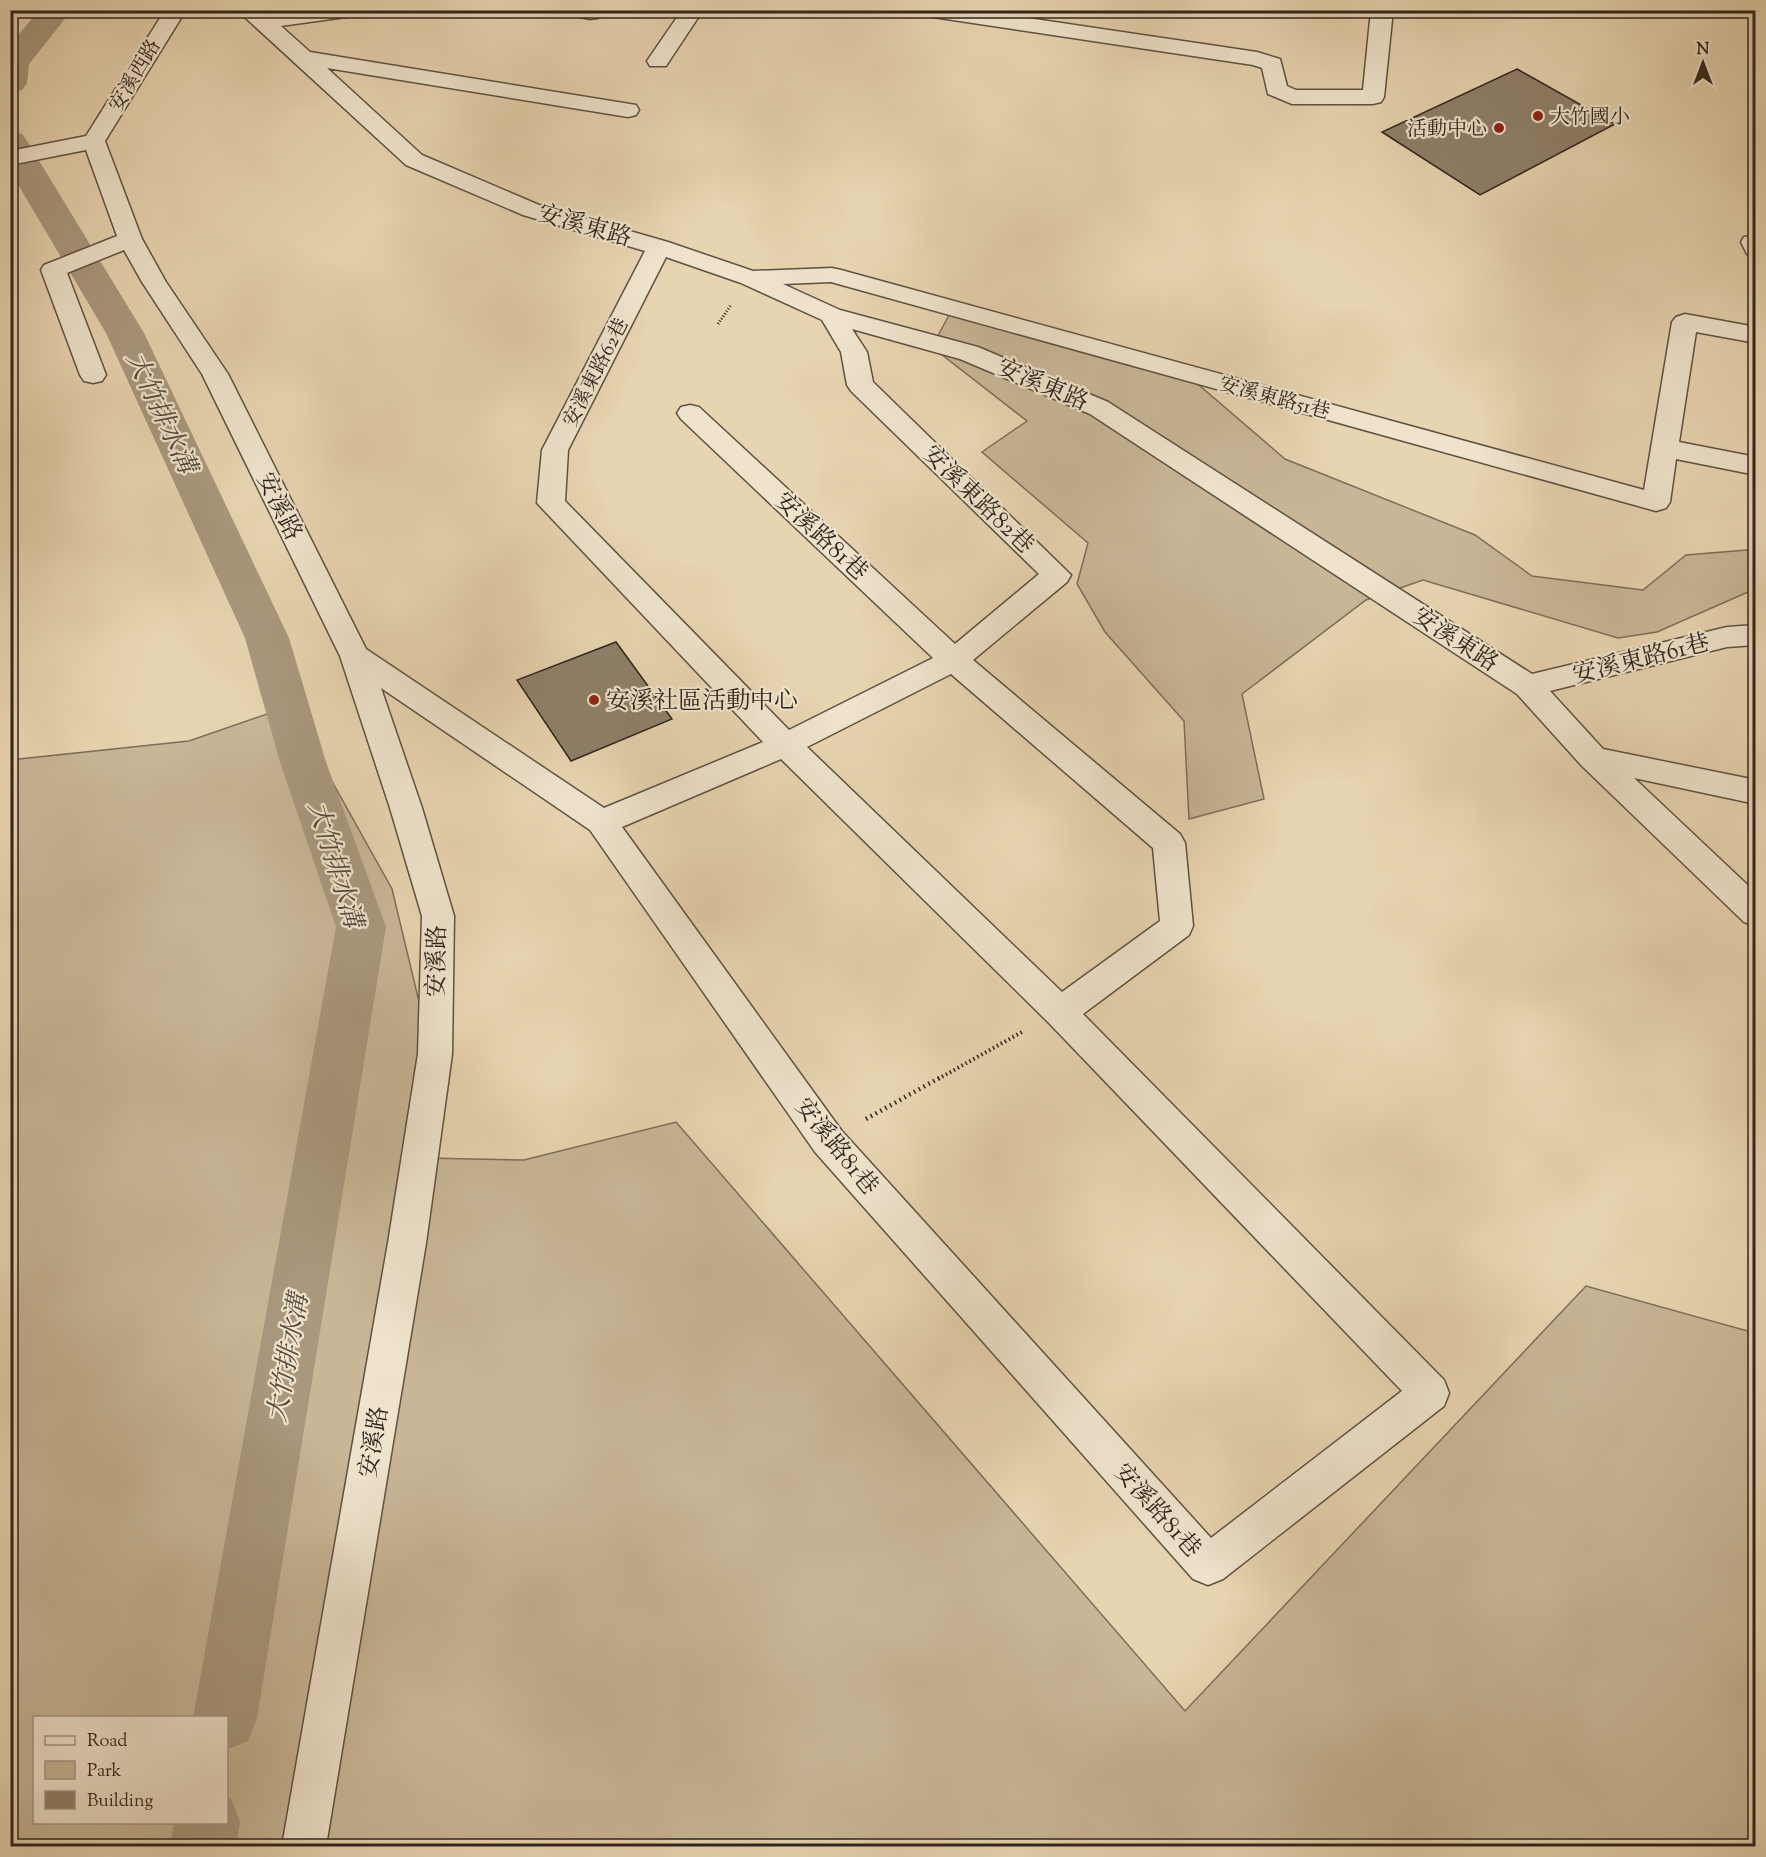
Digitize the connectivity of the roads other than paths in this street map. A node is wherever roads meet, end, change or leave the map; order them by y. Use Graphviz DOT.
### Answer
graph roads {
  1 [pos="176,10"];
  2 [pos="352,10"];
  3 [pos="693,10"];
  4 [pos="926,10"];
  5 [pos="1382,10"];
  6 [pos="256,16"];
  7 [pos="1066,21"];
  8 [pos="304,58"];
  9 [pos="658,61"];
  10 [pos="627,110"];
  11 [pos="94,141"];
  12 [pos="10,158"];
  13 [pos="122,243"];
  14 [pos="659,247"];
  15 [pos="750,278"];
  16 [pos="831,315"];
  17 [pos="1755,335"];
  18 [pos="93,375"];
  19 [pos="690,413"];
  20 [pos="1665,448"];
  21 [pos="1755,466"];
  22 [pos="551,503"];
  23 [pos="1755,635"];
  24 [pos="355,656"];
  25 [pos="954,660"];
  26 [pos="1528,686"];
  27 [pos="785,745"];
  28 [pos="1593,758"];
  29 [pos="1755,792"];
  30 [pos="601,822"];
  31 [pos="1755,913"];
  32 [pos="1060,1012"];
  33 [pos="304,1846"];
  1 -- 11 [label="street, 安溪西路"];
  2 -- 6 [label="street"];
  3 -- 9 [label="street"];
  4 -- 7 [label="street"];
  5 -- 7 [label="street"];
  6 -- 8 [label="street, 安溪東路"];
  8 -- 10 [label="street"];
  8 -- 14 [label="street, 安溪東路"];
  11 -- 12 [label="street"];
  11 -- 13 [label="street, 安溪路"];
  13 -- 18 [label="street"];
  13 -- 24 [label="street, 安溪路"];
  14 -- 15 [label="street, 安溪東路"];
  14 -- 22 [label="street, 安溪東路62巷"];
  15 -- 16 [label="street, 安溪東路"];
  15 -- 20 [label="street, 安溪東路51巷"];
  16 -- 25 [label="street, 安溪東路82巷"];
  16 -- 26 [label="street, 安溪東路"];
  17 -- 20 [label="street"];
  19 -- 25 [label="street, 安溪路81巷"];
  20 -- 21 [label="street"];
  22 -- 27 [label="street, 安溪路81巷"];
  23 -- 26 [label="street, 安溪東路61巷"];
  24 -- 30 [label="street, 安溪路81巷"];
  24 -- 33 [label="street, 安溪路"];
  25 -- 27 [label="street"];
  25 -- 32 [label="street, 安溪路81巷"];
  26 -- 28 [label="street, 安溪東路"];
  27 -- 30 [label="street"];
  27 -- 32 [label="street, 安溪路81巷"];
  28 -- 29 [label="street"];
  28 -- 31 [label="street, 安溪東路"];
  30 -- 32 [label="street, 安溪路81巷"];
}
